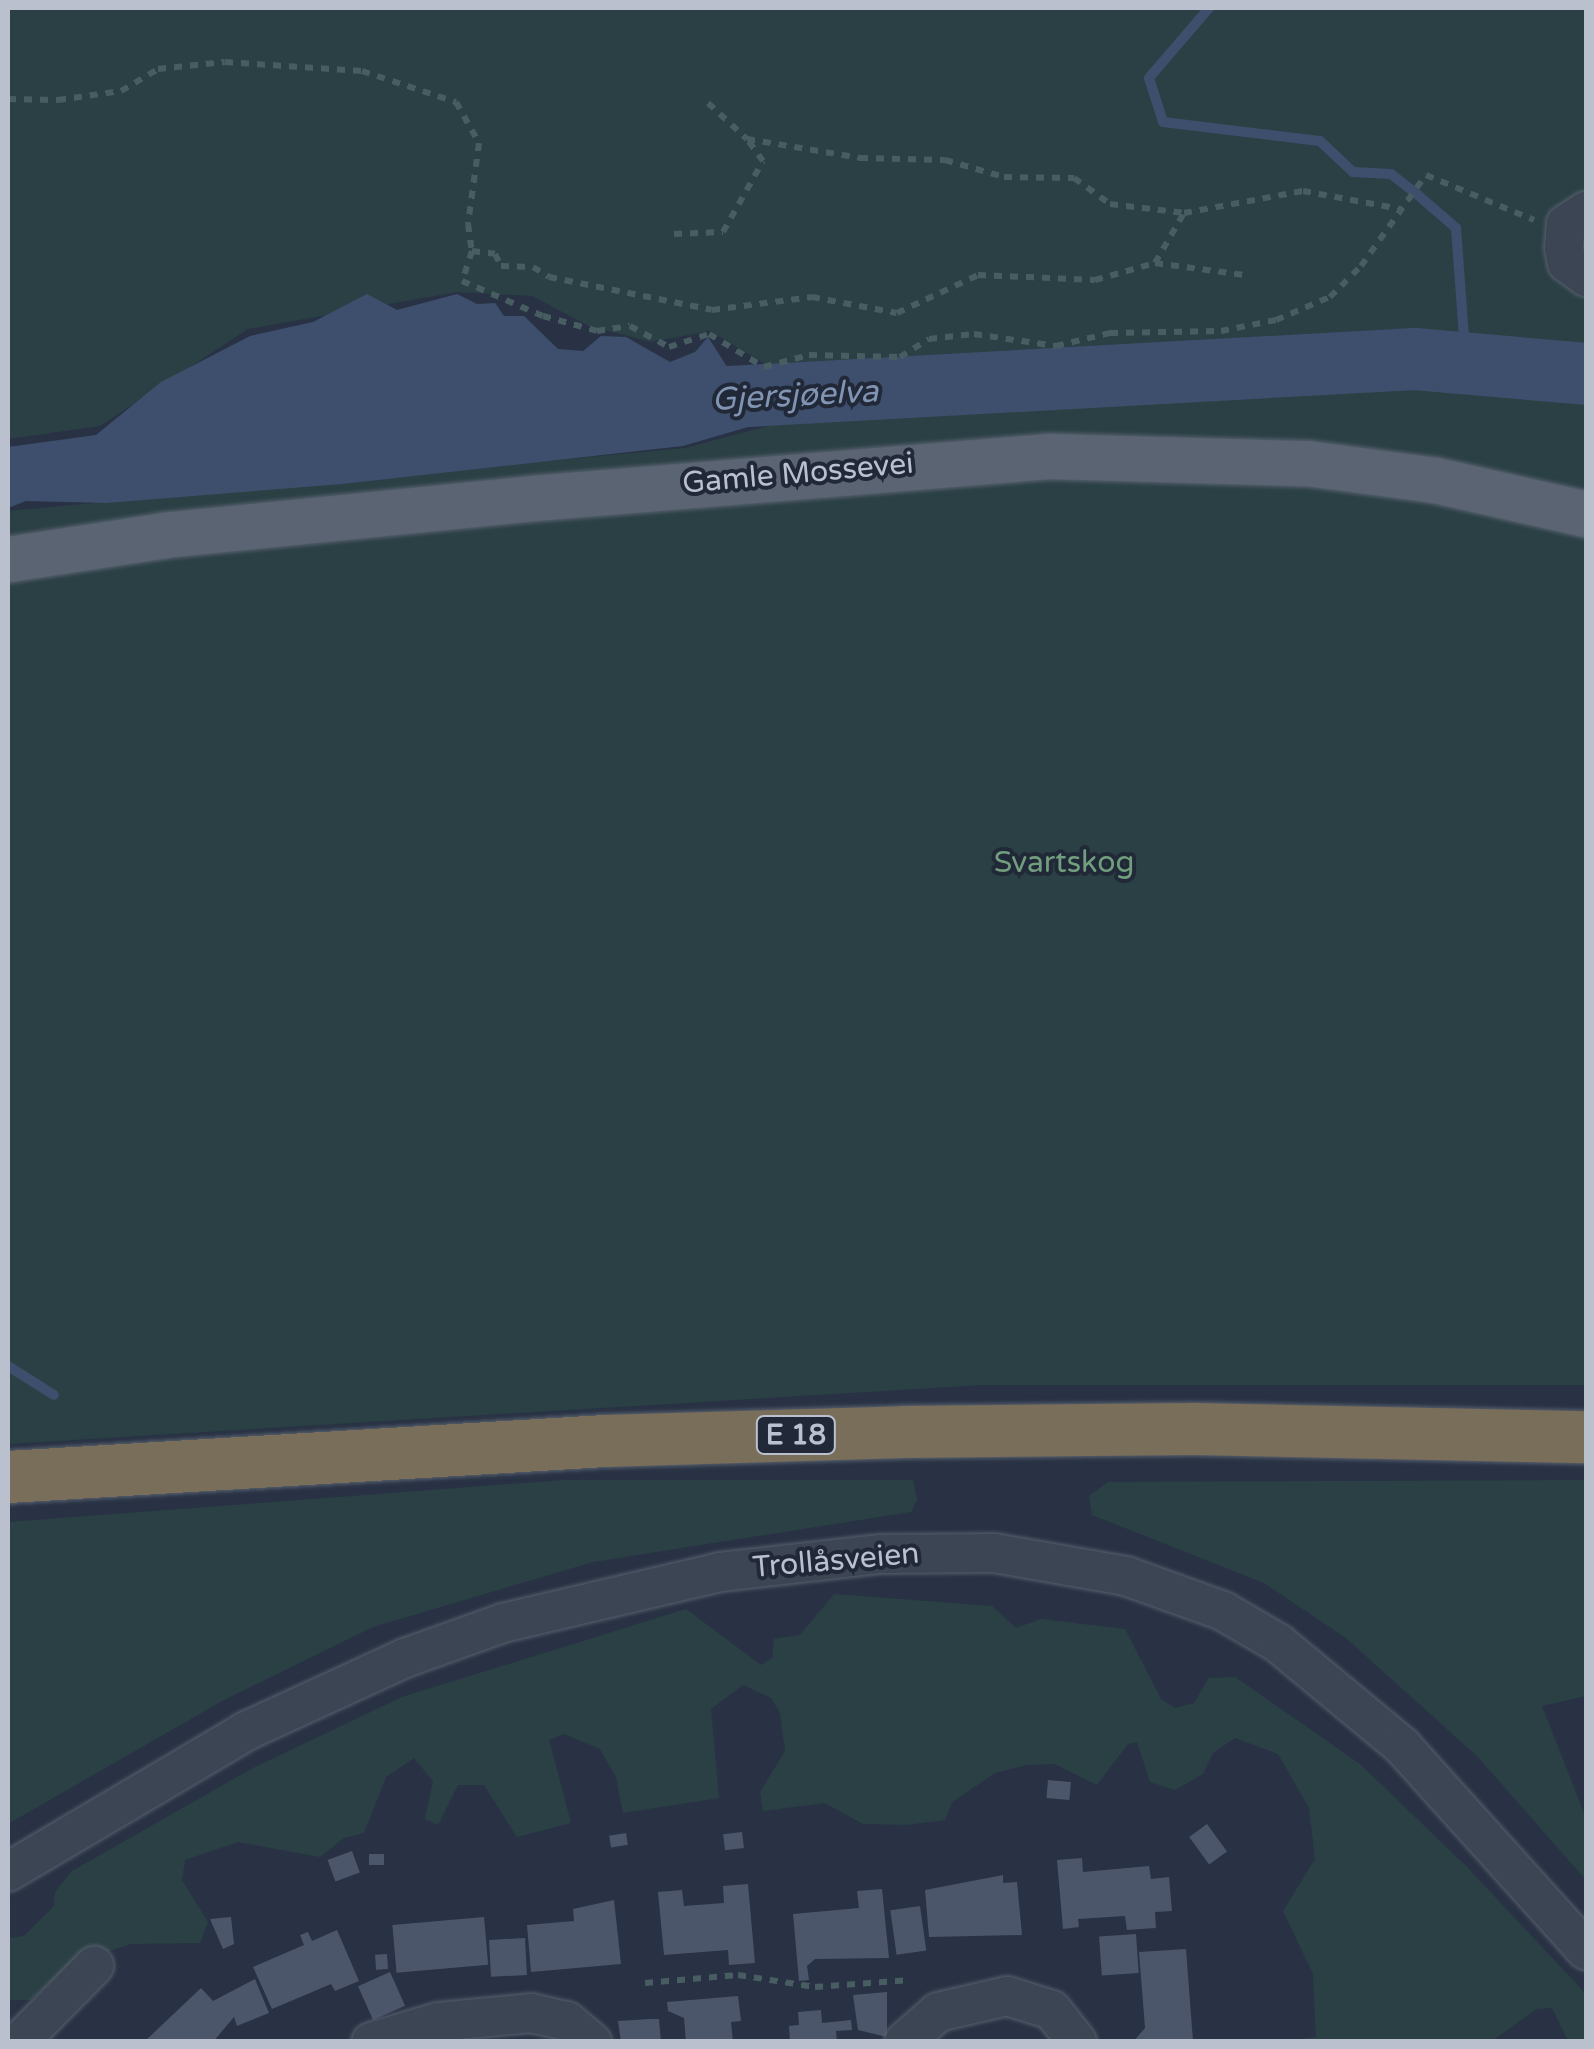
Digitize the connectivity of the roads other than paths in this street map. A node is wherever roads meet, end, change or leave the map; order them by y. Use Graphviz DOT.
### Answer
graph roads {
  1 [pos="1576,218"];
  2 [pos="1586,277"];
  3 [pos="1586,514"];
  4 [pos="8,559"];
  5 [pos="1586,1409"];
  6 [pos="1586,1437"];
  7 [pos="8,1448"];
  8 [pos="8,1477"];
  9 [pos="8,1872"];
  10 [pos="1586,1950"];
  11 [pos="94,1966"];
  12 [pos="20,2039"];
  13 [pos="372,2042"];
  14 [pos="592,2042"];
  15 [pos="904,2042"];
  16 [pos="1077,2042"];
  1 -- 2 [label="street"];
  3 -- 4 [label="main road, Gamle Mossevei"];
  5 -- 7 [label="highway, E 18"];
  6 -- 8 [label="highway, E 18"];
  9 -- 10 [label="street, Trollåsveien"];
  11 -- 12 [label="street"];
  13 -- 14 [label="street"];
  15 -- 16 [label="street"];
}
